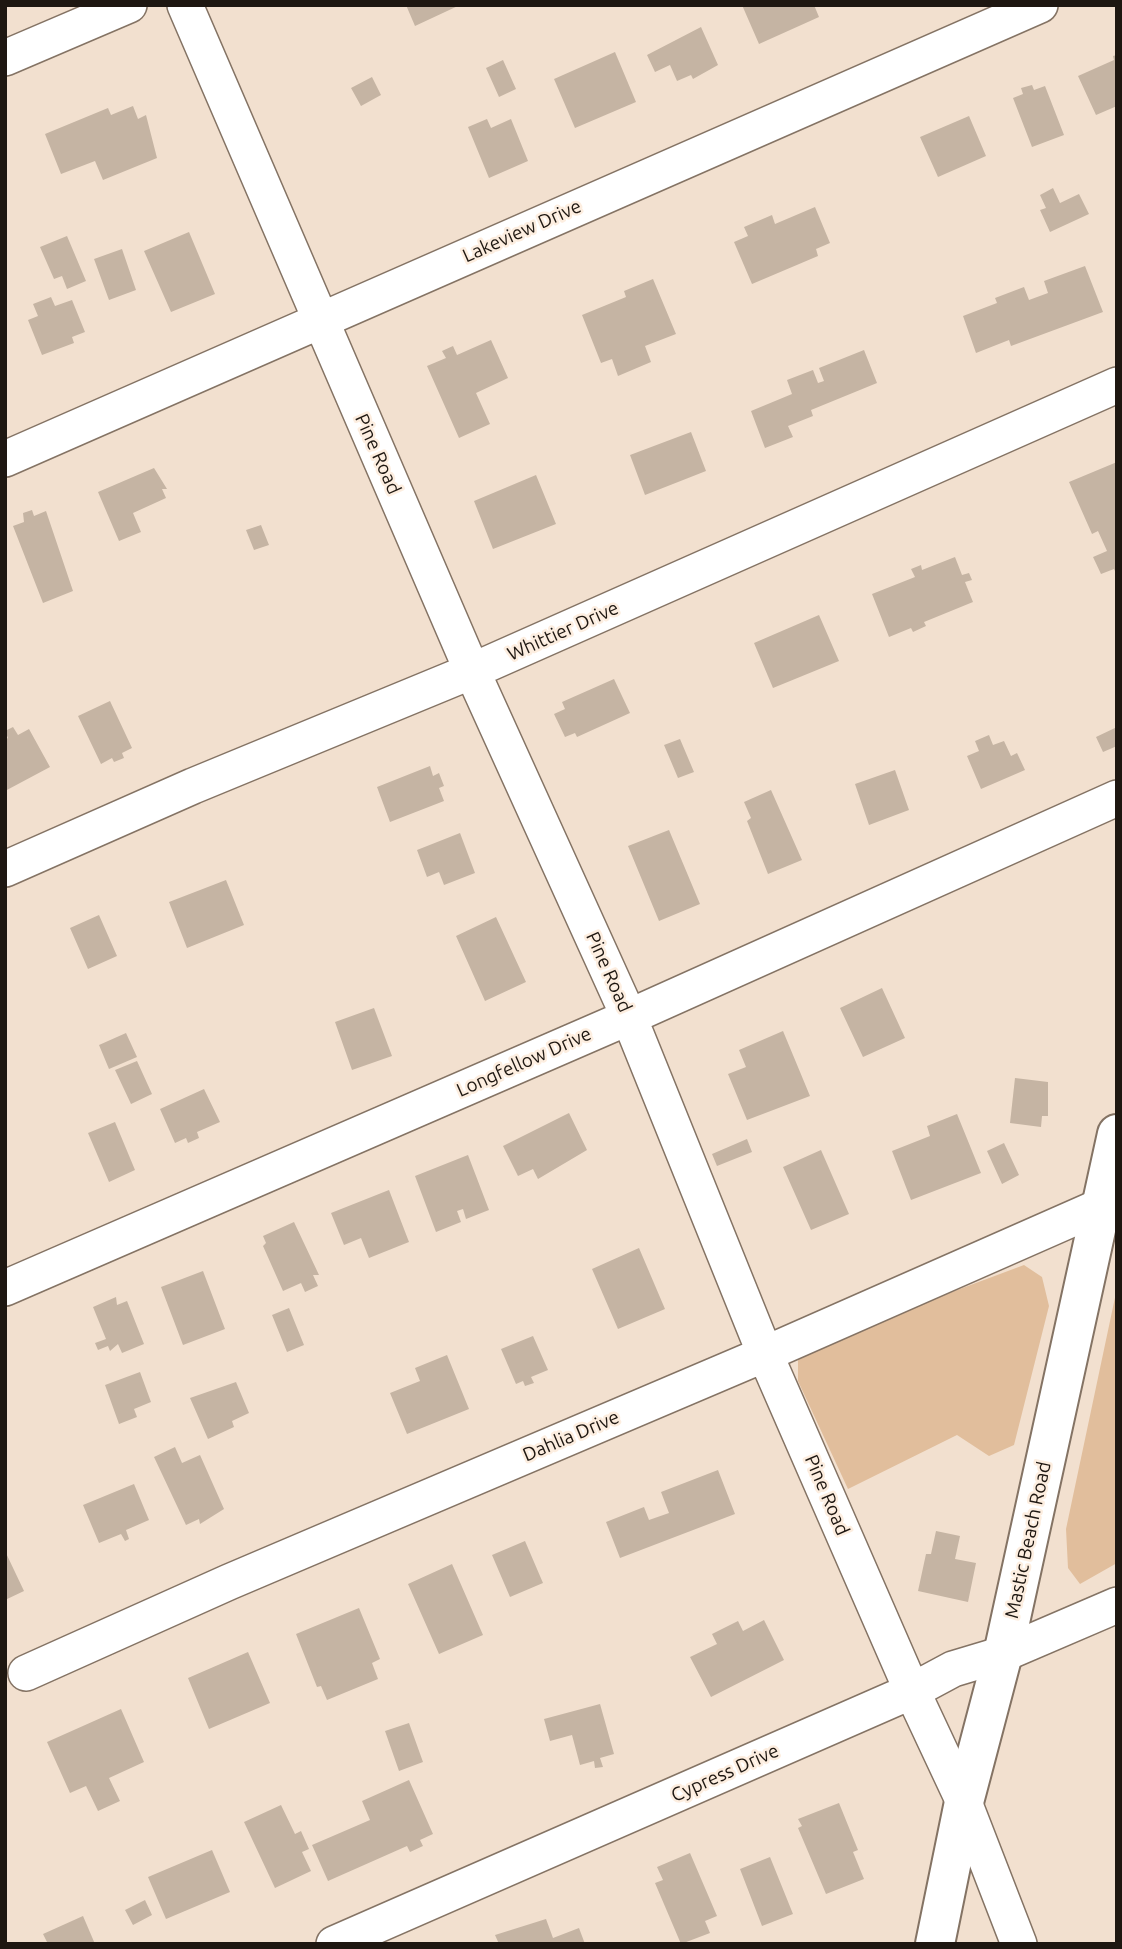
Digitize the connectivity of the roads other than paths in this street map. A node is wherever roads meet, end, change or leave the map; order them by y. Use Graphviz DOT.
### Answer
graph roads {
  1 [pos="129,5"];
  2 [pos="185,5"];
  3 [pos="1040,5"];
  4 [pos="5,58"];
  5 [pos="319,320"];
  6 [pos="1117,385"];
  7 [pos="5,458"];
  8 [pos="472,671"];
  9 [pos="1117,798"];
  10 [pos="5,869"];
  11 [pos="629,1017"];
  12 [pos="1117,1134"];
  13 [pos="1109,1202"];
  14 [pos="5,1288"];
  15 [pos="765,1354"];
  16 [pos="1117,1605"];
  17 [pos="1003,1654"];
  18 [pos="26,1673"];
  19 [pos="912,1691"];
  20 [pos="964,1802"];
  21 [pos="334,1944"];
  22 [pos="935,1944"];
  23 [pos="1019,1944"];
  1 -- 4 [label="street"];
  2 -- 5 [label="street, Pine Road"];
  3 -- 5 [label="street, Lakeview Drive"];
  5 -- 7 [label="street, Lakeview Drive"];
  5 -- 8 [label="street, Pine Road"];
  6 -- 8 [label="street, Whittier Drive"];
  8 -- 10 [label="street, Whittier Drive"];
  8 -- 11 [label="street, Pine Road"];
  9 -- 11 [label="street, Longfellow Drive"];
  11 -- 14 [label="street, Longfellow Drive"];
  11 -- 15 [label="street, Pine Road"];
  12 -- 13 [label="street, Mastic Beach Road"];
  13 -- 15 [label="street, Dahlia Drive"];
  13 -- 17 [label="street, Mastic Beach Road"];
  15 -- 18 [label="street, Dahlia Drive"];
  15 -- 19 [label="street, Pine Road"];
  16 -- 17 [label="street, Cypress Drive"];
  17 -- 19 [label="street, Cypress Drive"];
  17 -- 20 [label="street, Mastic Beach Road"];
  19 -- 20 [label="street, Pine Road"];
  19 -- 21 [label="street, Cypress Drive"];
  20 -- 22 [label="street, Mastic Beach Road"];
  20 -- 23 [label="street, Pine Road"];
}
